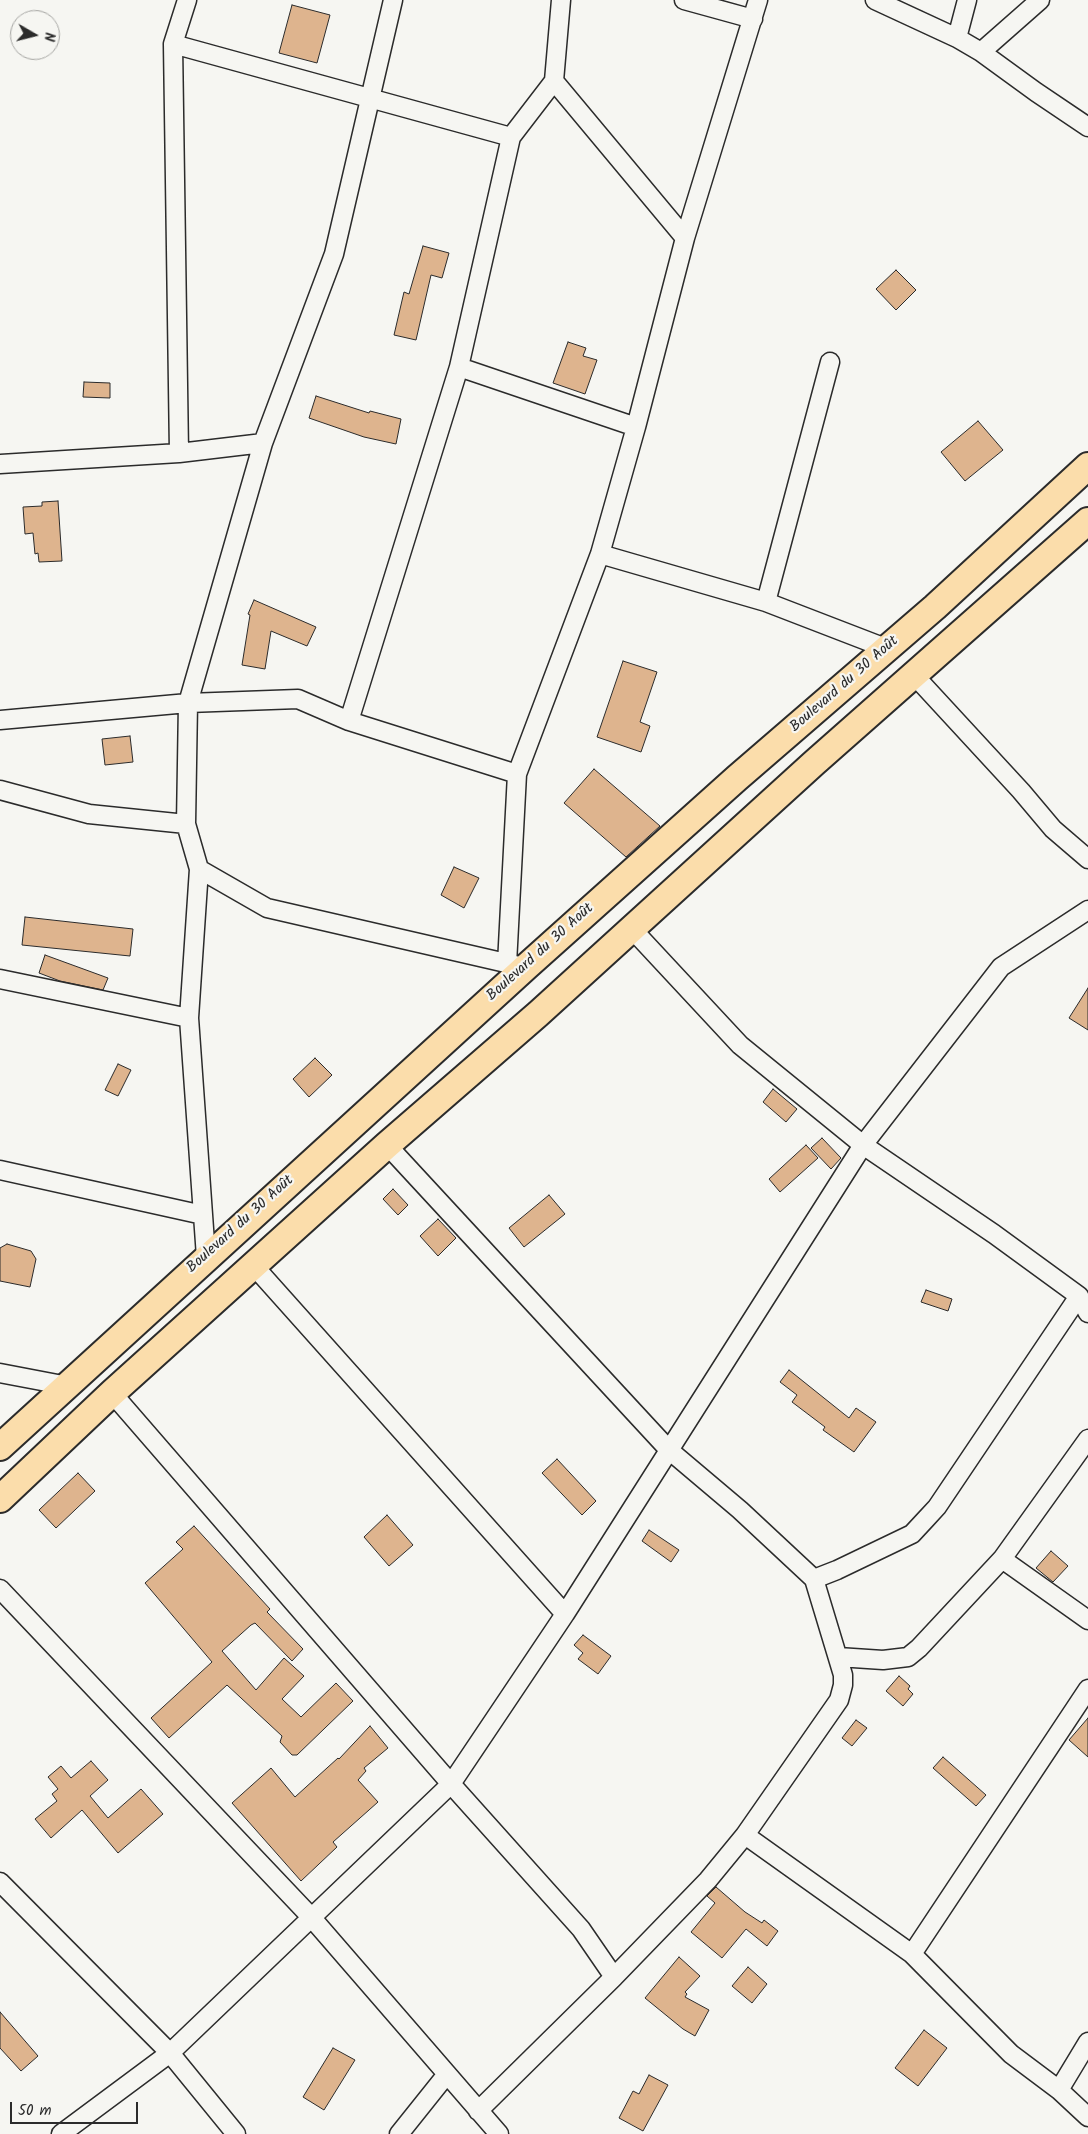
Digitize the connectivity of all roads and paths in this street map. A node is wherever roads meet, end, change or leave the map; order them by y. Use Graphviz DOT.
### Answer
graph roads {
  1 [pos="187,0"];
  2 [pos="392,0"];
  3 [pos="561,0"];
  4 [pos="684,0"];
  5 [pos="758,0"];
  6 [pos="874,0"];
  7 [pos="967,0"];
  8 [pos="1040,0"];
  9 [pos="753,19"];
  10 [pos="957,38"];
  11 [pos="173,44"];
  12 [pos="981,52"];
  13 [pos="554,81"];
  14 [pos="369,98"];
  15 [pos="1088,127"];
  16 [pos="511,137"];
  17 [pos="685,238"];
  18 [pos="830,362"];
  19 [pos="459,367"];
  20 [pos="636,427"];
  21 [pos="263,442"];
  22 [pos="179,453"];
  23 [pos="0,464"];
  24 [pos="1088,466"];
  25 [pos="1088,521"];
  26 [pos="600,554"];
  27 [pos="766,602"];
  28 [pos="888,648"];
  29 [pos="914,675"];
  30 [pos="188,703"];
  31 [pos="0,720"];
  32 [pos="349,721"];
  33 [pos="517,774"];
  34 [pos="0,790"];
  35 [pos="186,824"];
  36 [pos="1088,859"];
  37 [pos="199,869"];
  38 [pos="1088,910"];
  39 [pos="632,929"];
  40 [pos="517,966"];
  41 [pos="0,979"];
  42 [pos="189,1018"];
  43 [pos="387,1144"];
  44 [pos="863,1145"];
  45 [pos="0,1170"];
  46 [pos="204,1216"];
  47 [pos="206,1257"];
  48 [pos="254,1266"];
  49 [pos="1080,1296"];
  50 [pos="1088,1313"];
  51 [pos="0,1373"];
  52 [pos="68,1386"];
  53 [pos="112,1394"];
  54 [pos="1088,1439"];
  55 [pos="0,1447"];
  56 [pos="669,1450"];
  57 [pos="0,1499"];
  58 [pos="1002,1559"];
  59 [pos="814,1579"];
  60 [pos="0,1589"];
  61 [pos="565,1614"];
  62 [pos="1088,1620"];
  63 [pos="838,1657"];
  64 [pos="1088,1689"];
  65 [pos="451,1784"];
  66 [pos="745,1835"];
  67 [pos="0,1882"];
  68 [pos="311,1916"];
  69 [pos="912,1954"];
  70 [pos="614,1977"];
  71 [pos="1088,2042"];
  72 [pos="170,2053"];
  73 [pos="447,2074"];
  74 [pos="1059,2090"];
  75 [pos="478,2110"];
  76 [pos="1088,2116"];
  77 [pos="61,2134"];
  78 [pos="236,2134"];
  79 [pos="399,2134"];
  80 [pos="499,2134"];
  1 -- 11 [label="street"];
  2 -- 14 [label="street"];
  3 -- 13 [label="street"];
  4 -- 9 [label="street"];
  5 -- 9 [label="street"];
  6 -- 10 [label="street"];
  7 -- 10 [label="street"];
  8 -- 12 [label="street"];
  9 -- 17 [label="street"];
  10 -- 12 [label="street"];
  11 -- 14 [label="street"];
  11 -- 22 [label="street"];
  12 -- 15 [label="street"];
  13 -- 16 [label="street"];
  13 -- 17 [label="street"];
  14 -- 16 [label="street"];
  14 -- 21 [label="street"];
  16 -- 19 [label="street"];
  17 -- 20 [label="street"];
  18 -- 27 [label="street"];
  19 -- 20 [label="street"];
  19 -- 32 [label="street"];
  20 -- 26 [label="street"];
  21 -- 22 [label="street"];
  21 -- 30 [label="street"];
  22 -- 23 [label="street"];
  24 -- 28 [label="highway, Boulevard du 30 Août"];
  25 -- 29 [label="highway"];
  26 -- 27 [label="street"];
  26 -- 33 [label="street"];
  27 -- 28 [label="street"];
  28 -- 40 [label="highway, Boulevard du 30 Août"];
  29 -- 36 [label="street"];
  29 -- 39 [label="highway"];
  30 -- 31 [label="street"];
  30 -- 32 [label="street"];
  30 -- 35 [label="street"];
  32 -- 33 [label="street"];
  33 -- 40 [label="street"];
  34 -- 35 [label="street"];
  35 -- 37 [label="street"];
  37 -- 40 [label="street"];
  37 -- 42 [label="street"];
  38 -- 44 [label="street"];
  39 -- 43 [label="highway"];
  39 -- 44 [label="street"];
  40 -- 47 [label="highway, Boulevard du 30 Août"];
  41 -- 42 [label="street"];
  42 -- 46 [label="street"];
  43 -- 48 [label="highway"];
  43 -- 56 [label="street"];
  44 -- 49 [label="street"];
  44 -- 56 [label="street"];
  45 -- 46 [label="street"];
  46 -- 47 [label="street"];
  47 -- 52 [label="highway, Boulevard du 30 Août"];
  48 -- 53 [label="highway"];
  48 -- 61 [label="street"];
  49 -- 50 [label="street"];
  49 -- 59 [label="street"];
  51 -- 52 [label="street"];
  52 -- 55 [label="highway, Boulevard du 30 Août"];
  53 -- 57 [label="highway"];
  53 -- 65 [label="street"];
  54 -- 58 [label="street"];
  56 -- 59 [label="street"];
  56 -- 61 [label="street"];
  58 -- 62 [label="street"];
  58 -- 63 [label="street"];
  59 -- 63 [label="street"];
  60 -- 68 [label="street"];
  61 -- 65 [label="street"];
  63 -- 66 [label="street"];
  64 -- 69 [label="street"];
  65 -- 68 [label="street"];
  65 -- 70 [label="street"];
  66 -- 69 [label="street"];
  66 -- 70 [label="street"];
  67 -- 72 [label="street"];
  68 -- 72 [label="street"];
  68 -- 73 [label="street"];
  69 -- 74 [label="street"];
  70 -- 75 [label="street"];
  71 -- 74 [label="street"];
  72 -- 77 [label="street"];
  72 -- 78 [label="street"];
  73 -- 75 [label="street"];
  73 -- 79 [label="street"];
  74 -- 76 [label="street"];
  75 -- 80 [label="street"];
}
